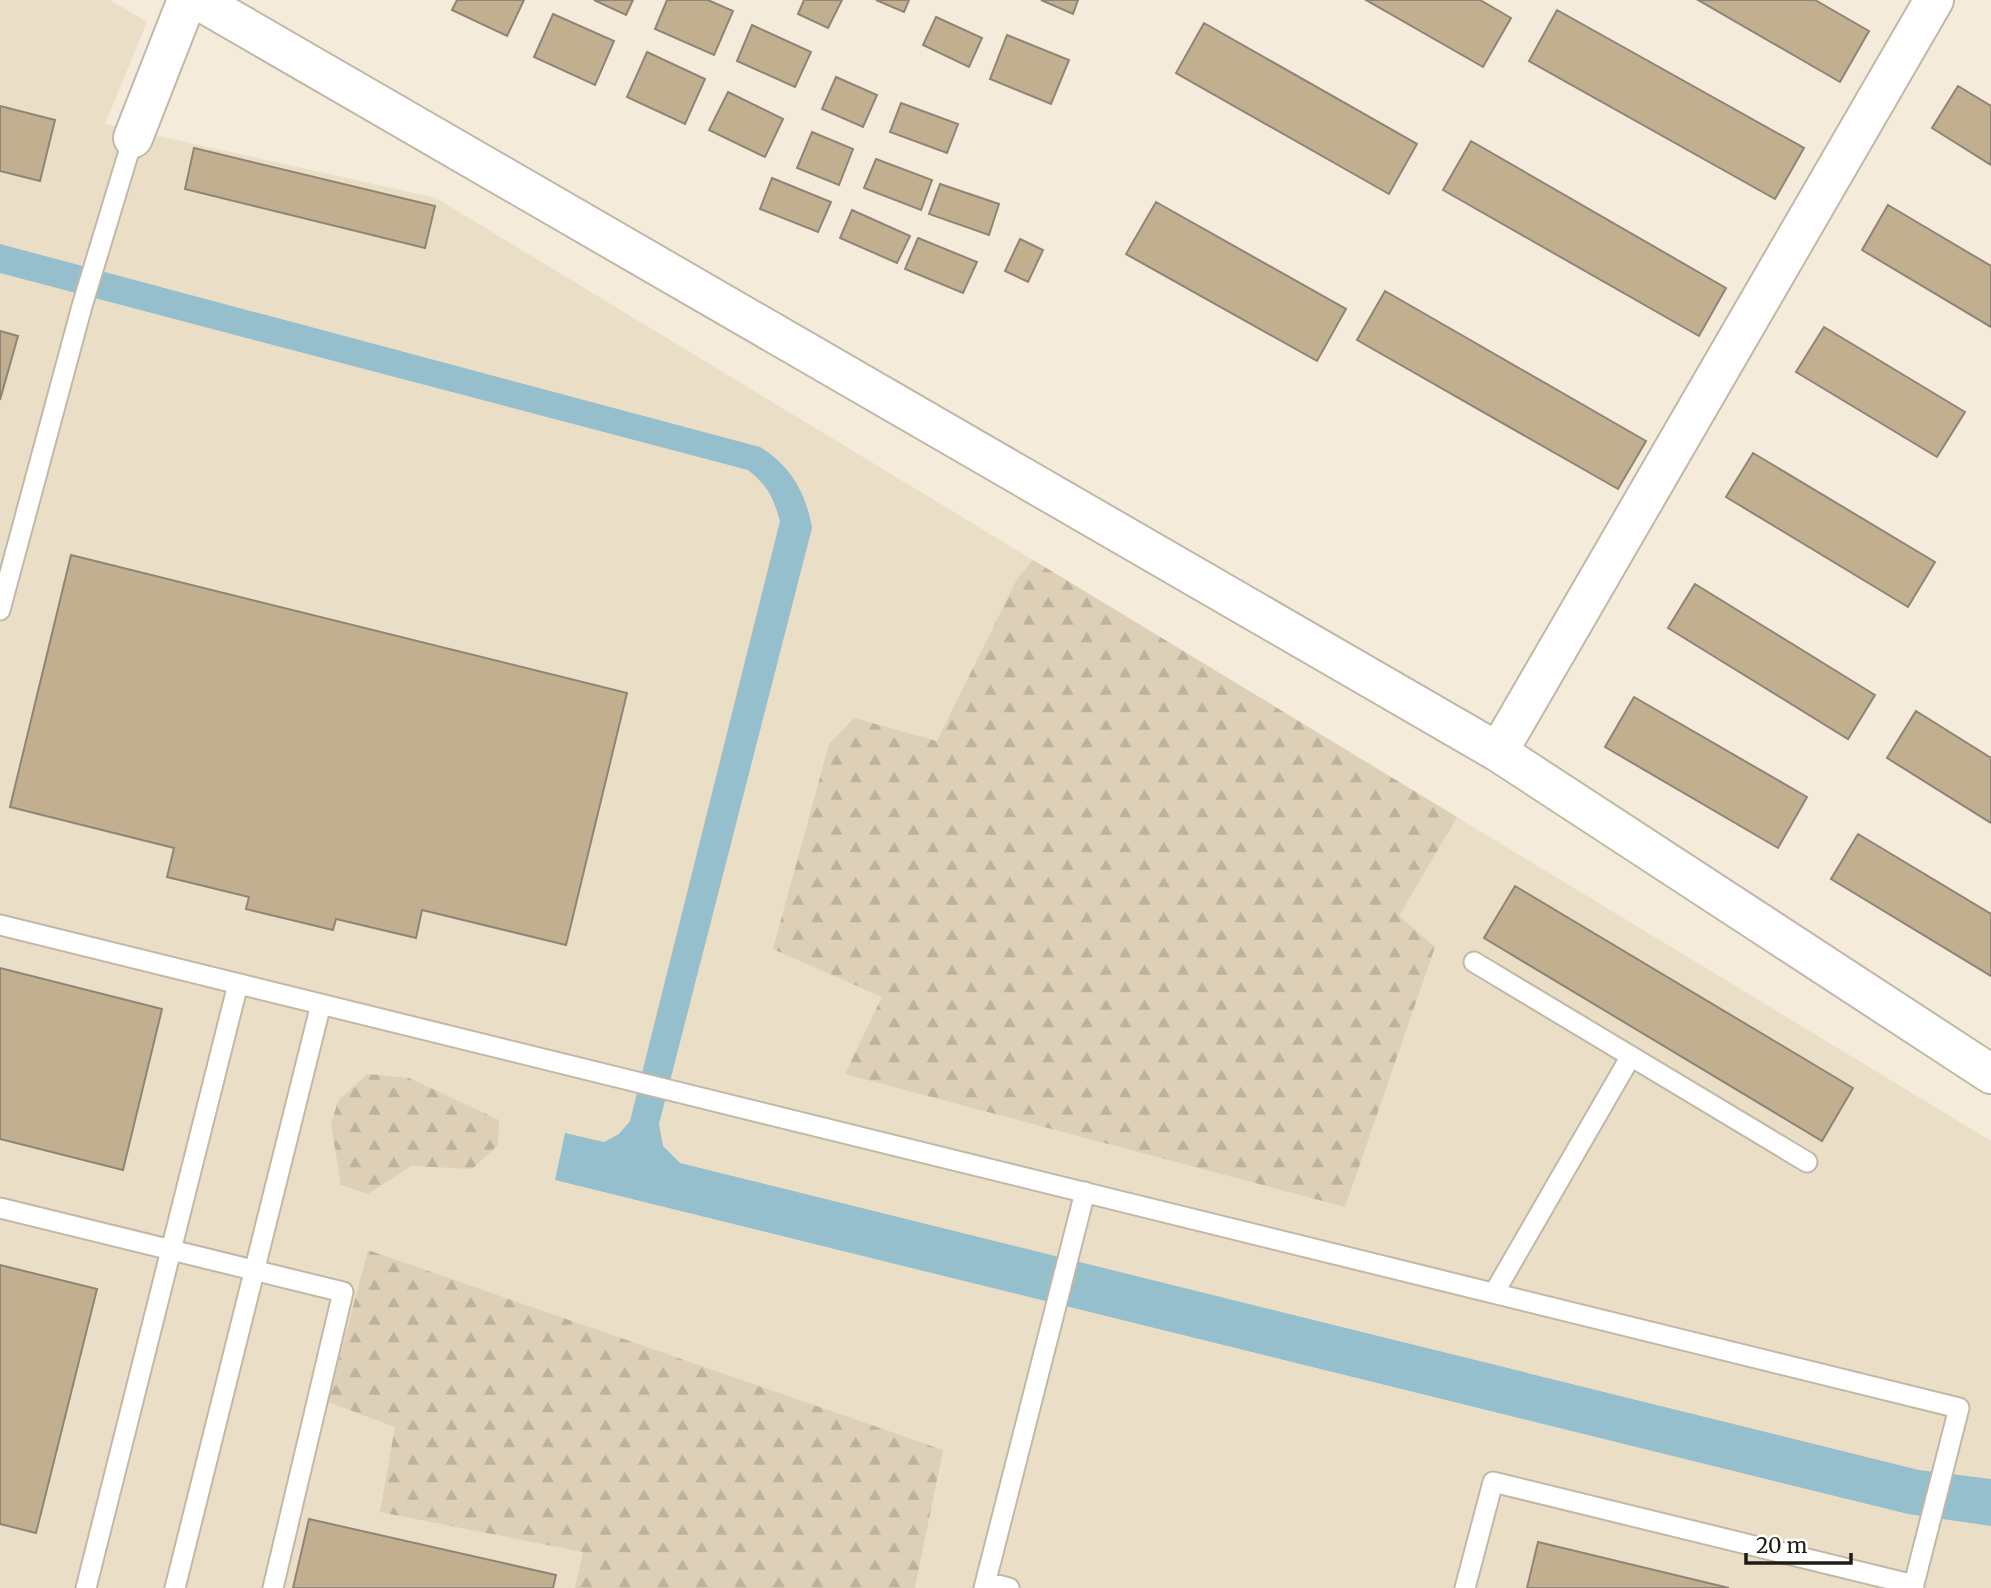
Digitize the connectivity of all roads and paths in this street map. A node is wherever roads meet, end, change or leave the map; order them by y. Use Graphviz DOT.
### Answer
graph roads {
  1 [pos="187,0"];
  2 [pos="198,0"];
  3 [pos="1934,0"];
  4 [pos="133,138"];
  5 [pos="0,610"];
  6 [pos="1498,752"];
  7 [pos="0,925"];
  8 [pos="1474,962"];
  9 [pos="238,984"];
  10 [pos="321,1004"];
  11 [pos="1631,1056"];
  12 [pos="1991,1074"];
  13 [pos="1807,1162"];
  14 [pos="1085,1192"];
  15 [pos="0,1208"];
  16 [pos="171,1250"];
  17 [pos="254,1271"];
  18 [pos="1494,1293"];
  19 [pos="985,1585"];
  20 [pos="1914,1587"];
  21 [pos="86,1588"];
  22 [pos="175,1588"];
  23 [pos="273,1588"];
  24 [pos="1009,1588"];
  25 [pos="1465,1588"];
  1 -- 4 [label="street"];
  2 -- 6 [label="street"];
  3 -- 6 [label="street"];
  4 -- 5 [label="lane"];
  6 -- 12 [label="street"];
  7 -- 9 [label="lane"];
  8 -- 11 [label="lane"];
  9 -- 10 [label="lane"];
  9 -- 16 [label="lane"];
  10 -- 14 [label="lane"];
  10 -- 17 [label="lane"];
  11 -- 13 [label="lane"];
  11 -- 18 [label="lane"];
  14 -- 18 [label="lane"];
  14 -- 19 [label="lane"];
  15 -- 16 [label="lane"];
  16 -- 17 [label="lane"];
  16 -- 21 [label="lane"];
  17 -- 22 [label="lane"];
  17 -- 23 [label="lane"];
  18 -- 20 [label="lane"];
  19 -- 24 [label="lane"];
  20 -- 25 [label="lane"];
}
